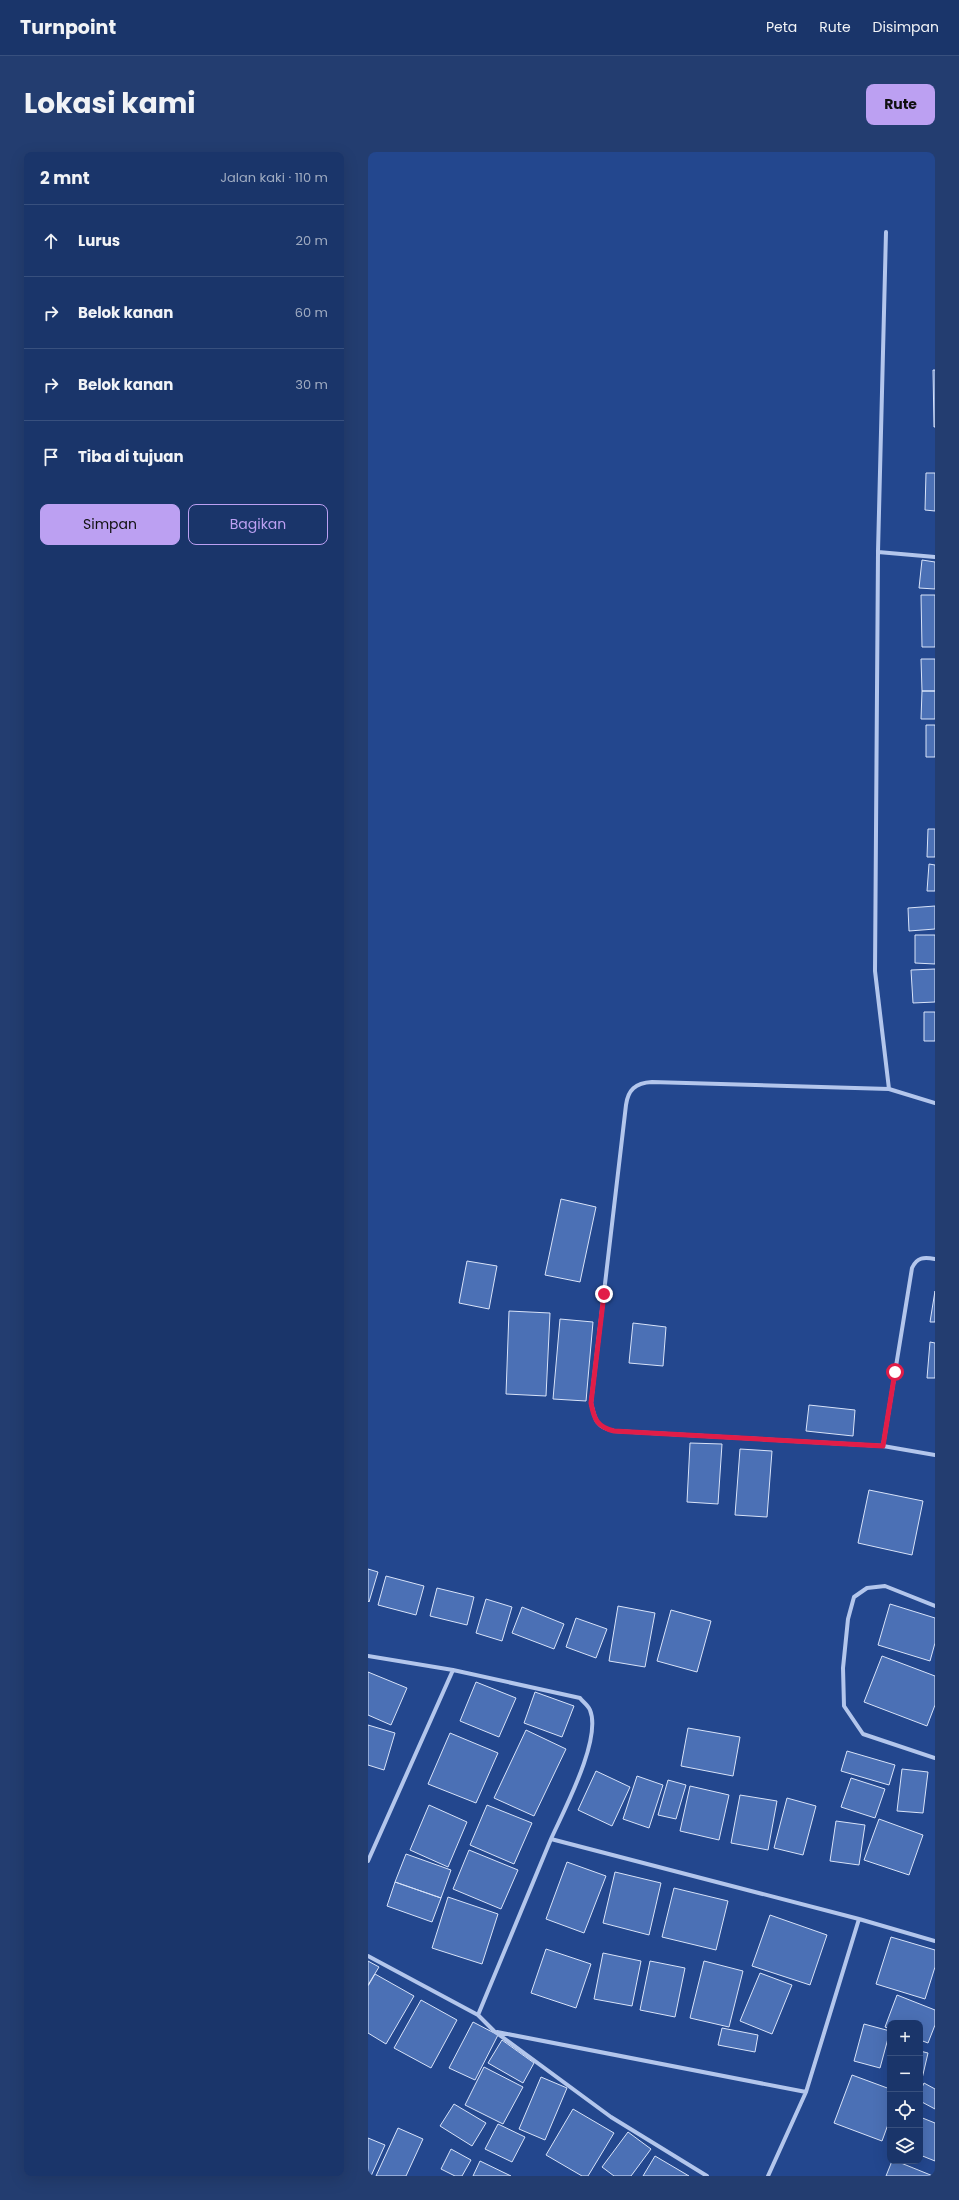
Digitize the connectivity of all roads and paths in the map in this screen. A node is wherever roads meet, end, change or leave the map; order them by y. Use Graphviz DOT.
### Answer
graph roads {
  1 [pos="886,232"];
  2 [pos="878,552"];
  3 [pos="935,557"];
  4 [pos="889,1089"];
  5 [pos="935,1103"];
  6 [pos="935,1259"];
  7 [pos="883,1446"];
  8 [pos="935,1455"];
  9 [pos="935,1606"];
  10 [pos="368,1656"];
  11 [pos="453,1670"];
  12 [pos="935,1758"];
  13 [pos="551,1839"];
  14 [pos="368,1861"];
  15 [pos="859,1918"];
  16 [pos="935,1941"];
  17 [pos="368,1956"];
  18 [pos="478,2015"];
  19 [pos="494,2031"];
  20 [pos="806,2092"];
  21 [pos="707,2176"];
  22 [pos="768,2176"];
  1 -- 2 [label="street"];
  2 -- 3 [label="street"];
  2 -- 4 [label="street"];
  4 -- 5 [label="street"];
  4 -- 7 [label="street"];
  6 -- 7 [label="street"];
  7 -- 8 [label="street"];
  9 -- 12 [label="street"];
  10 -- 11 [label="street"];
  11 -- 13 [label="street"];
  11 -- 14 [label="street"];
  13 -- 15 [label="street"];
  13 -- 18 [label="street"];
  15 -- 16 [label="street"];
  15 -- 20 [label="street"];
  17 -- 18 [label="street"];
  18 -- 19 [label="street"];
  19 -- 20 [label="street"];
  19 -- 21 [label="street"];
  20 -- 22 [label="street"];
}
